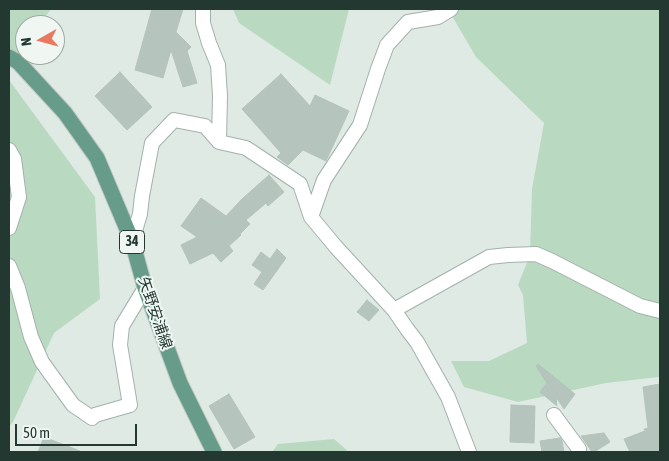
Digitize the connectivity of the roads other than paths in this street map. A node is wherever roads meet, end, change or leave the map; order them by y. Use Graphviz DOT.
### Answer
graph roads {
  1 [pos="203,9"];
  2 [pos="451,9"];
  3 [pos="9,57"];
  4 [pos="219,142"];
  5 [pos="9,150"];
  6 [pos="311,217"];
  7 [pos="9,228"];
  8 [pos="132,241"];
  9 [pos="9,266"];
  10 [pos="145,288"];
  11 [pos="394,310"];
  12 [pos="660,311"];
  13 [pos="554,415"];
  14 [pos="214,452"];
  15 [pos="469,452"];
  16 [pos="579,452"];
  1 -- 4 [label="street"];
  2 -- 6 [label="street"];
  3 -- 8 [label="main road, 矢野安浦線 / 34"];
  4 -- 6 [label="street"];
  4 -- 8 [label="street"];
  5 -- 7 [label="street"];
  6 -- 11 [label="street"];
  8 -- 10 [label="main road, 矢野安浦線 / 34"];
  9 -- 10 [label="street"];
  10 -- 14 [label="main road, 矢野安浦線 / 34"];
  11 -- 12 [label="street"];
  11 -- 15 [label="street"];
  13 -- 16 [label="street"];
}
